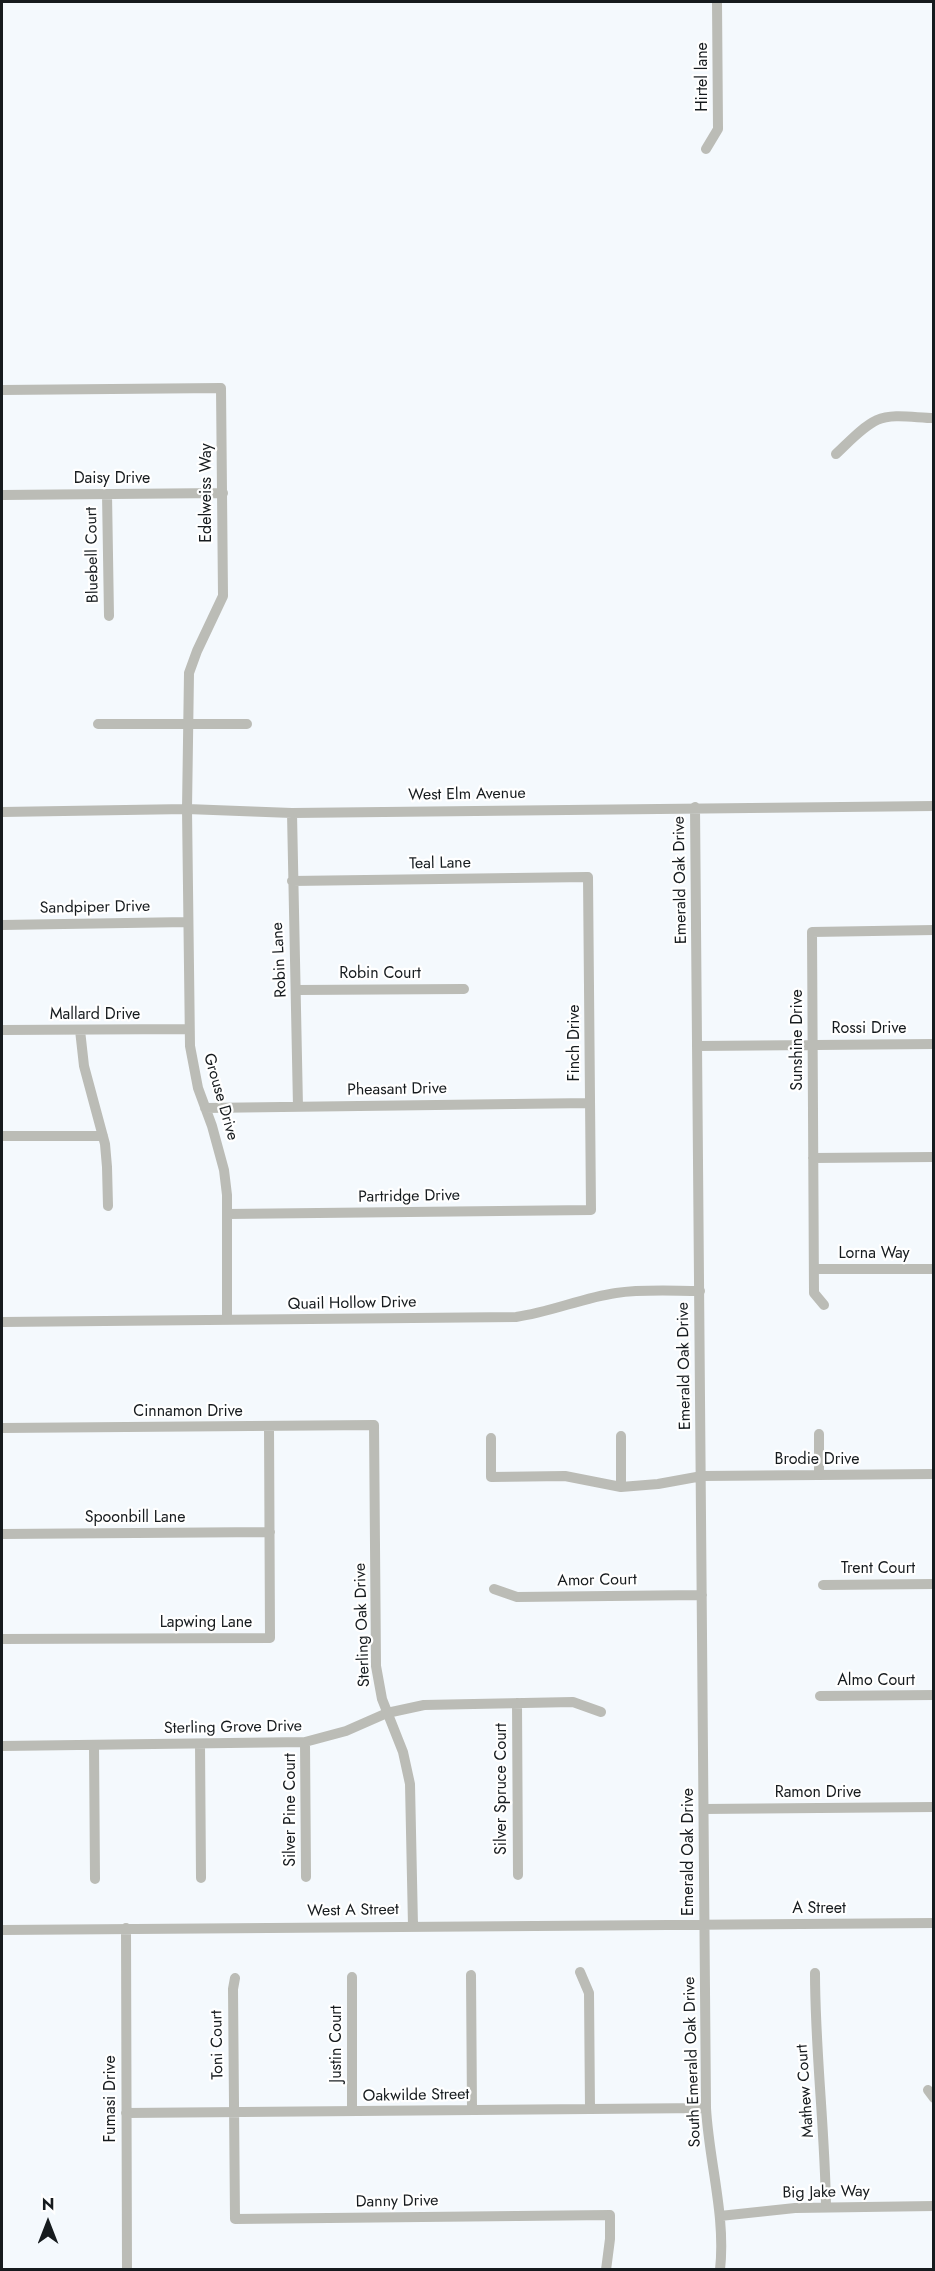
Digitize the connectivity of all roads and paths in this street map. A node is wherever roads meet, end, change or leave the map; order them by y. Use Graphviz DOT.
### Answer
graph roads {
  1 [pos="717,2"];
  2 [pos="706,149"];
  3 [pos="2,390"];
  4 [pos="933,418"];
  5 [pos="836,454"];
  6 [pos="223,493"];
  7 [pos="107,494"];
  8 [pos="2,495"];
  9 [pos="109,616"];
  10 [pos="188,723"];
  11 [pos="98,724"];
  12 [pos="247,724"];
  13 [pos="933,806"];
  14 [pos="695,807"];
  15 [pos="187,809"];
  16 [pos="2,812"];
  17 [pos="292,813"];
  18 [pos="588,877"];
  19 [pos="292,881"];
  20 [pos="188,922"];
  21 [pos="2,925"];
  22 [pos="933,930"];
  23 [pos="464,989"];
  24 [pos="297,990"];
  25 [pos="189,1029"];
  26 [pos="2,1030"];
  27 [pos="80,1030"];
  28 [pos="933,1044"];
  29 [pos="813,1045"];
  30 [pos="697,1046"];
  31 [pos="590,1103"];
  32 [pos="298,1107"];
  33 [pos="205,1108"];
  34 [pos="2,1136"];
  35 [pos="103,1136"];
  36 [pos="933,1157"];
  37 [pos="813,1158"];
  38 [pos="108,1206"];
  39 [pos="591,1209"];
  40 [pos="227,1214"];
  41 [pos="814,1269"];
  42 [pos="933,1269"];
  43 [pos="700,1291"];
  44 [pos="824,1305"];
  45 [pos="227,1320"];
  46 [pos="2,1322"];
  47 [pos="374,1425"];
  48 [pos="269,1426"];
  49 [pos="2,1428"];
  50 [pos="819,1434"];
  51 [pos="621,1436"];
  52 [pos="491,1438"];
  53 [pos="933,1474"];
  54 [pos="819,1475"];
  55 [pos="702,1476"];
  56 [pos="621,1487"];
  57 [pos="270,1532"];
  58 [pos="2,1534"];
  59 [pos="933,1584"];
  60 [pos="823,1585"];
  61 [pos="494,1589"];
  62 [pos="702,1594"];
  63 [pos="2,1640"];
  64 [pos="933,1695"];
  65 [pos="820,1696"];
  66 [pos="517,1703"];
  67 [pos="601,1712"];
  68 [pos="387,1713"];
  69 [pos="305,1742"];
  70 [pos="200,1744"];
  71 [pos="94,1745"];
  72 [pos="2,1746"];
  73 [pos="933,1807"];
  74 [pos="704,1809"];
  75 [pos="518,1875"];
  76 [pos="306,1877"];
  77 [pos="201,1878"];
  78 [pos="95,1879"];
  79 [pos="933,1923"];
  80 [pos="705,1924"];
  81 [pos="413,1926"];
  82 [pos="126,1928"];
  83 [pos="2,1930"];
  84 [pos="580,1972"];
  85 [pos="815,1973"];
  86 [pos="471,1975"];
  87 [pos="352,1977"];
  88 [pos="235,1978"];
  89 [pos="706,2108"];
  90 [pos="590,2109"];
  91 [pos="472,2110"];
  92 [pos="352,2111"];
  93 [pos="234,2112"];
  94 [pos="126,2113"];
  95 [pos="933,2206"];
  96 [pos="826,2207"];
  97 [pos="720,2216"];
  98 [pos="127,2270"];
  99 [pos="606,2270"];
  100 [pos="720,2270"];
  1 -- 2 [label="street, Hirtel lane"];
  3 -- 6 [label="street, Edelweiss Way"];
  4 -- 5 [label="street"];
  6 -- 7 [label="street, Daisy Drive"];
  6 -- 10 [label="street, Edelweiss Way"];
  7 -- 8 [label="street, Daisy Drive"];
  7 -- 9 [label="street, Bluebell Court"];
  10 -- 11 [label="street"];
  10 -- 12 [label="street"];
  10 -- 15 [label="street, Edelweiss Way"];
  13 -- 14 [label="street, West Elm Avenue"];
  14 -- 17 [label="street, West Elm Avenue"];
  14 -- 30 [label="street, Emerald Oak Drive"];
  15 -- 16 [label="street, West Elm Avenue"];
  15 -- 17 [label="street, West Elm Avenue"];
  15 -- 20 [label="street, Grouse Drive"];
  17 -- 19 [label="street, Robin Lane"];
  18 -- 19 [label="street, Teal Lane"];
  18 -- 31 [label="street, Finch Drive"];
  19 -- 24 [label="street, Robin Lane"];
  20 -- 21 [label="street, Sandpiper Drive"];
  20 -- 25 [label="street, Grouse Drive"];
  22 -- 29 [label="street, Sunshine Drive"];
  23 -- 24 [label="street, Robin Court"];
  24 -- 32 [label="street, Robin Lane"];
  25 -- 27 [label="street, Mallard Drive"];
  25 -- 33 [label="street, Grouse Drive"];
  26 -- 27 [label="street, Mallard Drive"];
  27 -- 35 [label="street"];
  28 -- 29 [label="street, Rossi Drive"];
  29 -- 30 [label="street, Rossi Drive"];
  29 -- 37 [label="street, Sunshine Drive"];
  30 -- 43 [label="street, Emerald Oak Drive"];
  31 -- 32 [label="street, Pheasant Drive"];
  31 -- 39 [label="street, Finch Drive"];
  32 -- 33 [label="street, Pheasant Drive"];
  33 -- 40 [label="street, Grouse Drive"];
  34 -- 35 [label="street"];
  35 -- 38 [label="street"];
  36 -- 37 [label="street"];
  37 -- 41 [label="street, Sunshine Drive"];
  39 -- 40 [label="street, Partridge Drive"];
  40 -- 45 [label="street, Grouse Drive"];
  41 -- 42 [label="street, Lorna Way"];
  41 -- 44 [label="street, Sunshine Drive"];
  43 -- 45 [label="street, Quail Hollow Drive"];
  43 -- 55 [label="street, Emerald Oak Drive"];
  45 -- 46 [label="street, Quail Hollow Drive"];
  47 -- 48 [label="street, Cinnamon Drive"];
  47 -- 68 [label="street, Sterling Oak Drive"];
  48 -- 49 [label="street, Cinnamon Drive"];
  48 -- 57 [label="street, Lapwing Lane"];
  50 -- 54 [label="street"];
  51 -- 56 [label="street"];
  52 -- 56 [label="street, Brodie Drive"];
  53 -- 54 [label="street, Brodie Drive"];
  54 -- 55 [label="street, Brodie Drive"];
  55 -- 56 [label="street, Brodie Drive"];
  55 -- 62 [label="street, Emerald Oak Drive"];
  57 -- 58 [label="street, Spoonbill Lane"];
  57 -- 63 [label="street, Lapwing Lane"];
  59 -- 60 [label="street, Trent Court"];
  61 -- 62 [label="street, Amor Court"];
  62 -- 74 [label="street, Emerald Oak Drive"];
  64 -- 65 [label="street, Almo Court"];
  66 -- 67 [label="street, Sterling Grove Drive"];
  66 -- 68 [label="street, Sterling Grove Drive"];
  66 -- 75 [label="street, Silver Spruce Court"];
  68 -- 69 [label="street, Sterling Grove Drive"];
  68 -- 81 [label="street, Sterling Oak Drive"];
  69 -- 70 [label="street, Sterling Grove Drive"];
  69 -- 76 [label="street, Silver Pine Court"];
  70 -- 71 [label="street, Sterling Grove Drive"];
  70 -- 77 [label="street"];
  71 -- 72 [label="street, Sterling Grove Drive"];
  71 -- 78 [label="street"];
  73 -- 74 [label="street, Ramon Drive"];
  74 -- 80 [label="street, Emerald Oak Drive"];
  79 -- 80 [label="street, A Street"];
  80 -- 81 [label="street, West A Street"];
  80 -- 89 [label="street, South Emerald Oak Drive"];
  81 -- 82 [label="street, West A Street"];
  82 -- 83 [label="street, West A Street"];
  82 -- 94 [label="street, Fumasi Drive"];
  84 -- 90 [label="street"];
  85 -- 96 [label="street, Mathew Court"];
  86 -- 91 [label="street"];
  87 -- 92 [label="street, Justin Court"];
  88 -- 93 [label="street, Toni Court"];
  89 -- 90 [label="street, Oakwilde Street"];
  89 -- 97 [label="street, South Emerald Oak Drive"];
  90 -- 91 [label="street, Oakwilde Street"];
  91 -- 92 [label="street, Oakwilde Street"];
  92 -- 93 [label="street, Oakwilde Street"];
  93 -- 94 [label="street, Oakwilde Street"];
  93 -- 99 [label="street, Danny Drive"];
  94 -- 98 [label="street, Fumasi Drive"];
  95 -- 96 [label="street, Big Jake Way"];
  96 -- 97 [label="street, Big Jake Way"];
  97 -- 100 [label="street, South Emerald Oak Drive"];
}
